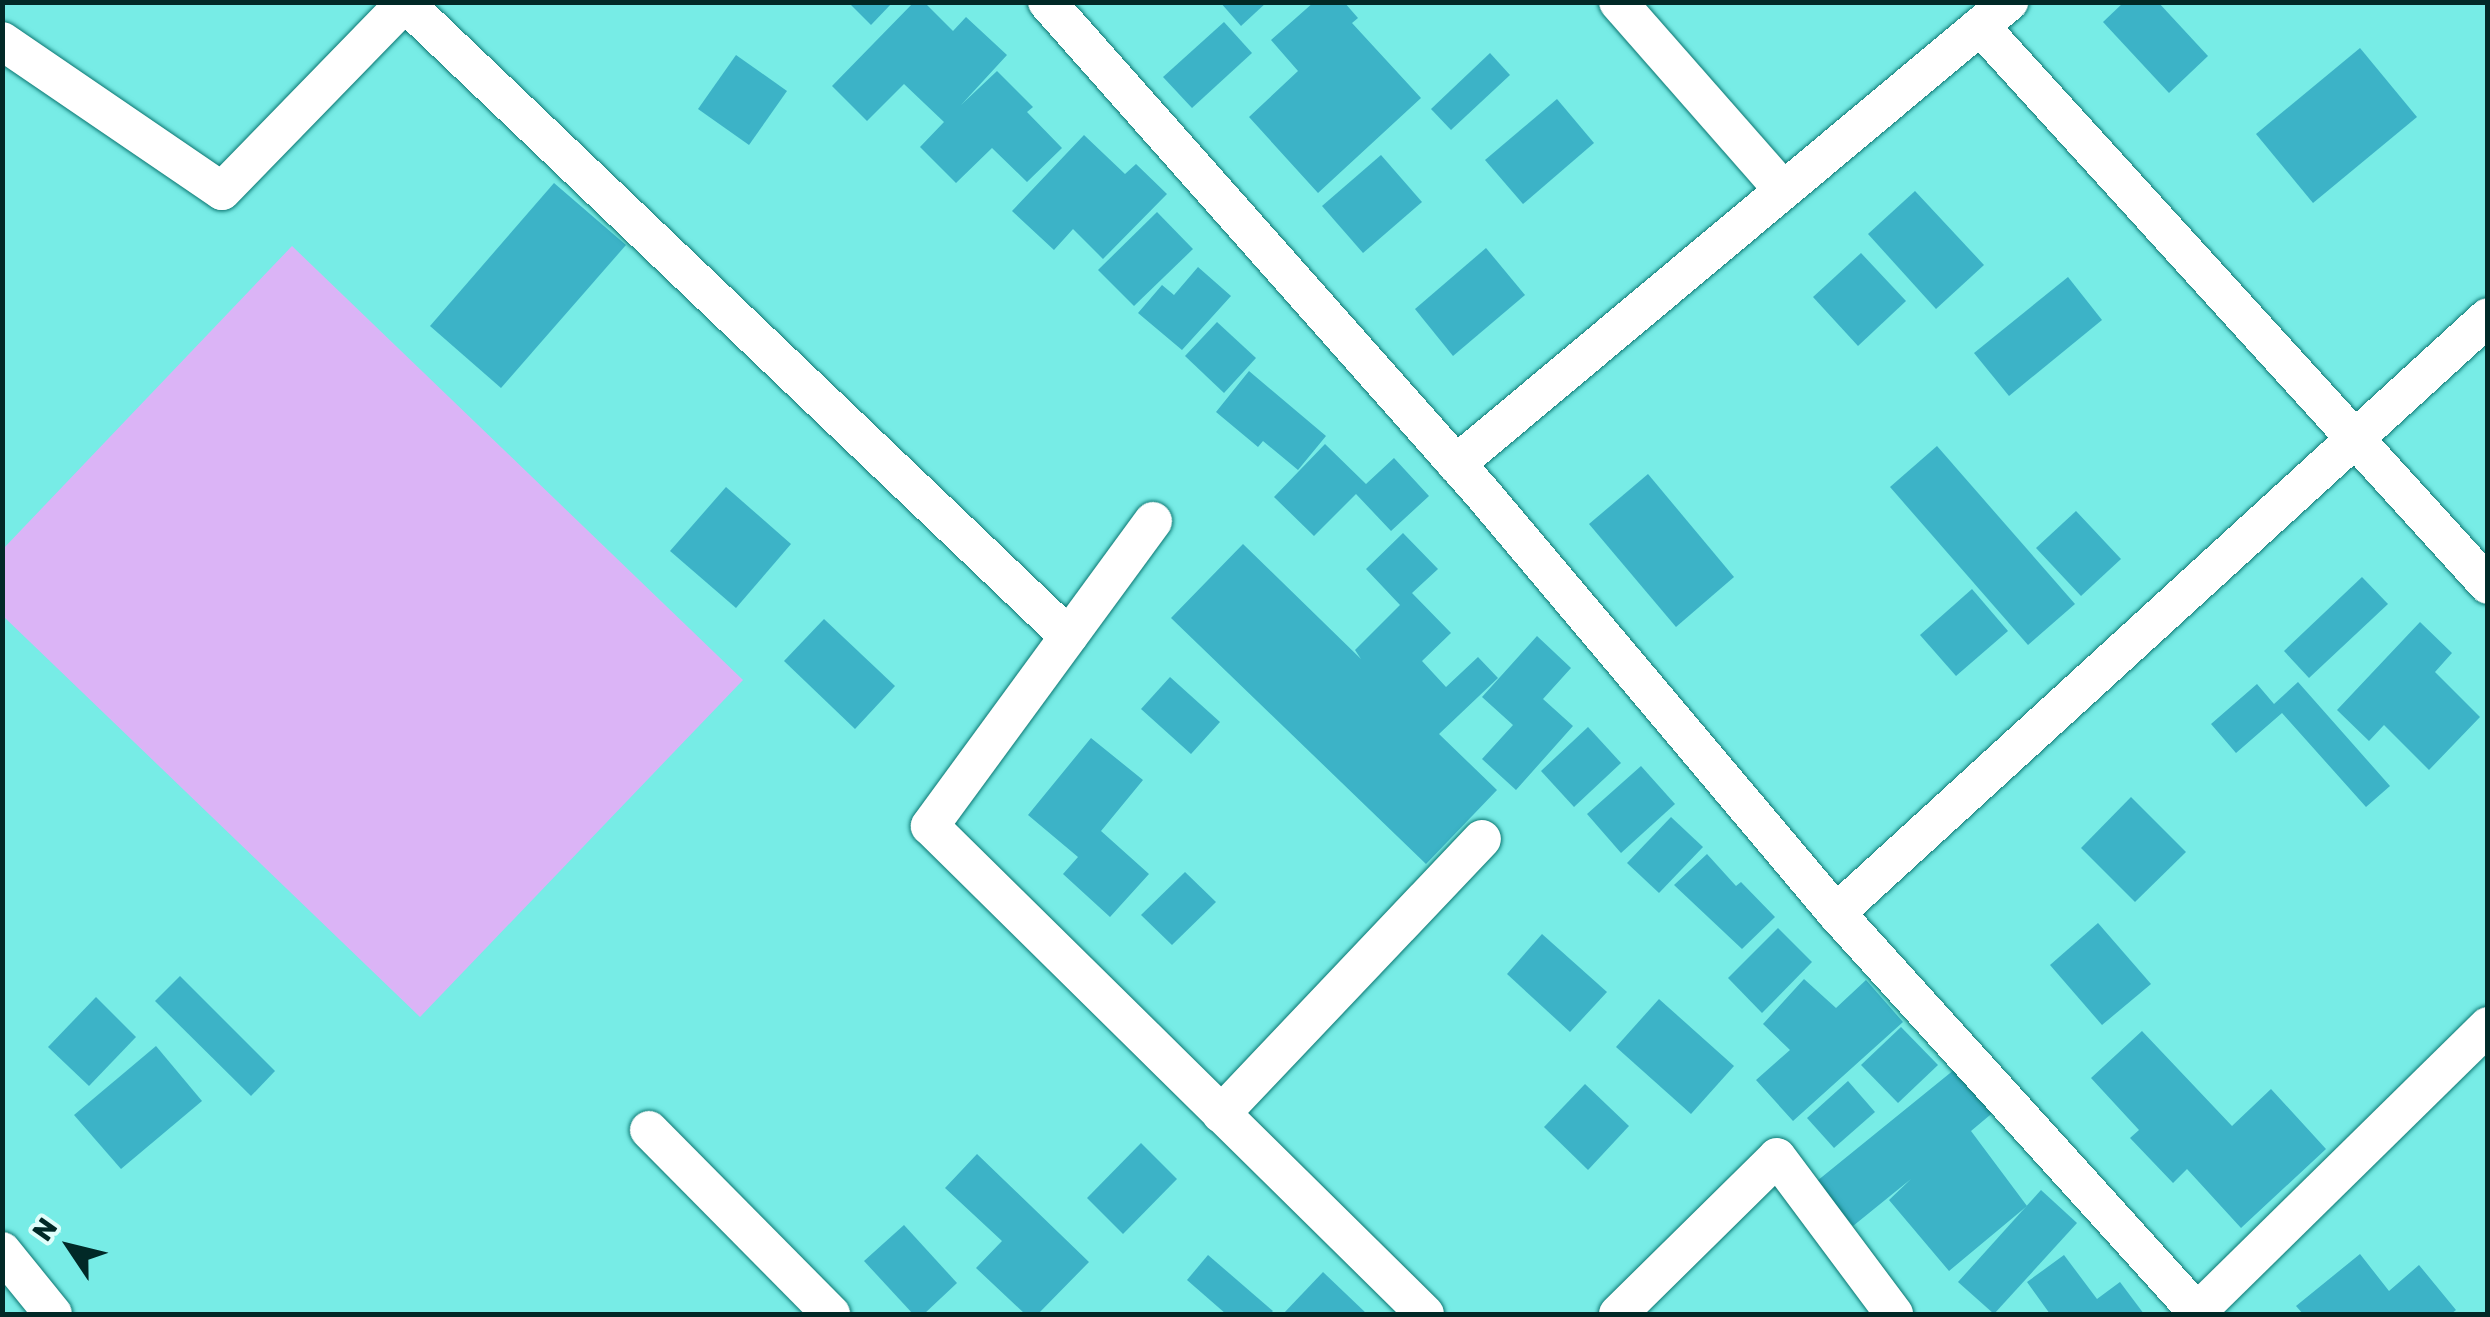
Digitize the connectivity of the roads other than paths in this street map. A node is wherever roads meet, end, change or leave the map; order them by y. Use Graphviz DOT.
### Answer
graph roads {
  1 [pos="1047,2"];
  2 [pos="1618,2"];
  3 [pos="405,3"];
  4 [pos="1995,14"];
  5 [pos="2,41"];
  6 [pos="1782,190"];
  7 [pos="2488,318"];
  8 [pos="2354,438"];
  9 [pos="1456,464"];
  10 [pos="1153,520"];
  11 [pos="2488,585"];
  12 [pos="1068,636"];
  13 [pos="1482,840"];
  14 [pos="1836,913"];
  15 [pos="2488,1026"];
  16 [pos="1221,1114"];
  17 [pos="649,1130"];
  18 [pos="2,1251"];
  19 [pos="53,1314"];
  20 [pos="831,1314"];
  21 [pos="1424,1314"];
  22 [pos="1618,1314"];
  23 [pos="1894,1314"];
  24 [pos="2197,1314"];
  1 -- 9 [label="street"];
  2 -- 6 [label="street"];
  3 -- 5 [label="street"];
  3 -- 12 [label="street"];
  4 -- 6 [label="street"];
  4 -- 8 [label="street"];
  6 -- 9 [label="street"];
  7 -- 8 [label="street"];
  8 -- 11 [label="street"];
  8 -- 14 [label="street"];
  9 -- 14 [label="street"];
  10 -- 12 [label="street"];
  12 -- 16 [label="street"];
  13 -- 16 [label="street"];
  14 -- 24 [label="street"];
  15 -- 24 [label="street"];
  16 -- 21 [label="street"];
  17 -- 20 [label="street"];
  18 -- 19 [label="street"];
  22 -- 23 [label="street"];
}
